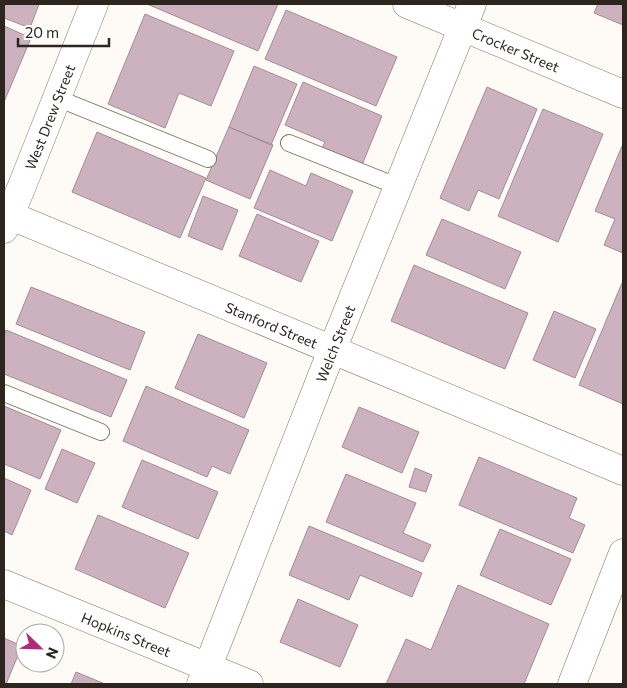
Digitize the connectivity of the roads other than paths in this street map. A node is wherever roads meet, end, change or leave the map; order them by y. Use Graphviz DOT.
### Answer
graph roads {
  1 [pos="94,4"];
  2 [pos="407,4"];
  3 [pos="467,15"];
  4 [pos="623,94"];
  5 [pos="57,98"];
  6 [pos="289,143"];
  7 [pos="208,159"];
  8 [pos="399,187"];
  9 [pos="6,219"];
  10 [pos="332,350"];
  11 [pos="4,394"];
  12 [pos="101,432"];
  13 [pos="623,471"];
  14 [pos="623,553"];
  15 [pos="4,584"];
  16 [pos="205,676"];
  17 [pos="249,684"];
  18 [pos="572,684"];
  1 -- 5 [label="street, West Drew Street"];
  2 -- 3 [label="street, Crocker Street"];
  3 -- 4 [label="street, Crocker Street"];
  3 -- 8 [label="street, Welch Street"];
  5 -- 7 [label="lane"];
  5 -- 9 [label="street, West Drew Street"];
  6 -- 8 [label="lane"];
  8 -- 10 [label="street, Welch Street"];
  9 -- 10 [label="street, Stanford Street"];
  10 -- 13 [label="street, Stanford Street"];
  10 -- 16 [label="street, Welch Street"];
  11 -- 12 [label="lane"];
  14 -- 18 [label="street"];
  15 -- 16 [label="street, Hopkins Street"];
  16 -- 17 [label="street, Hopkins Street"];
}
